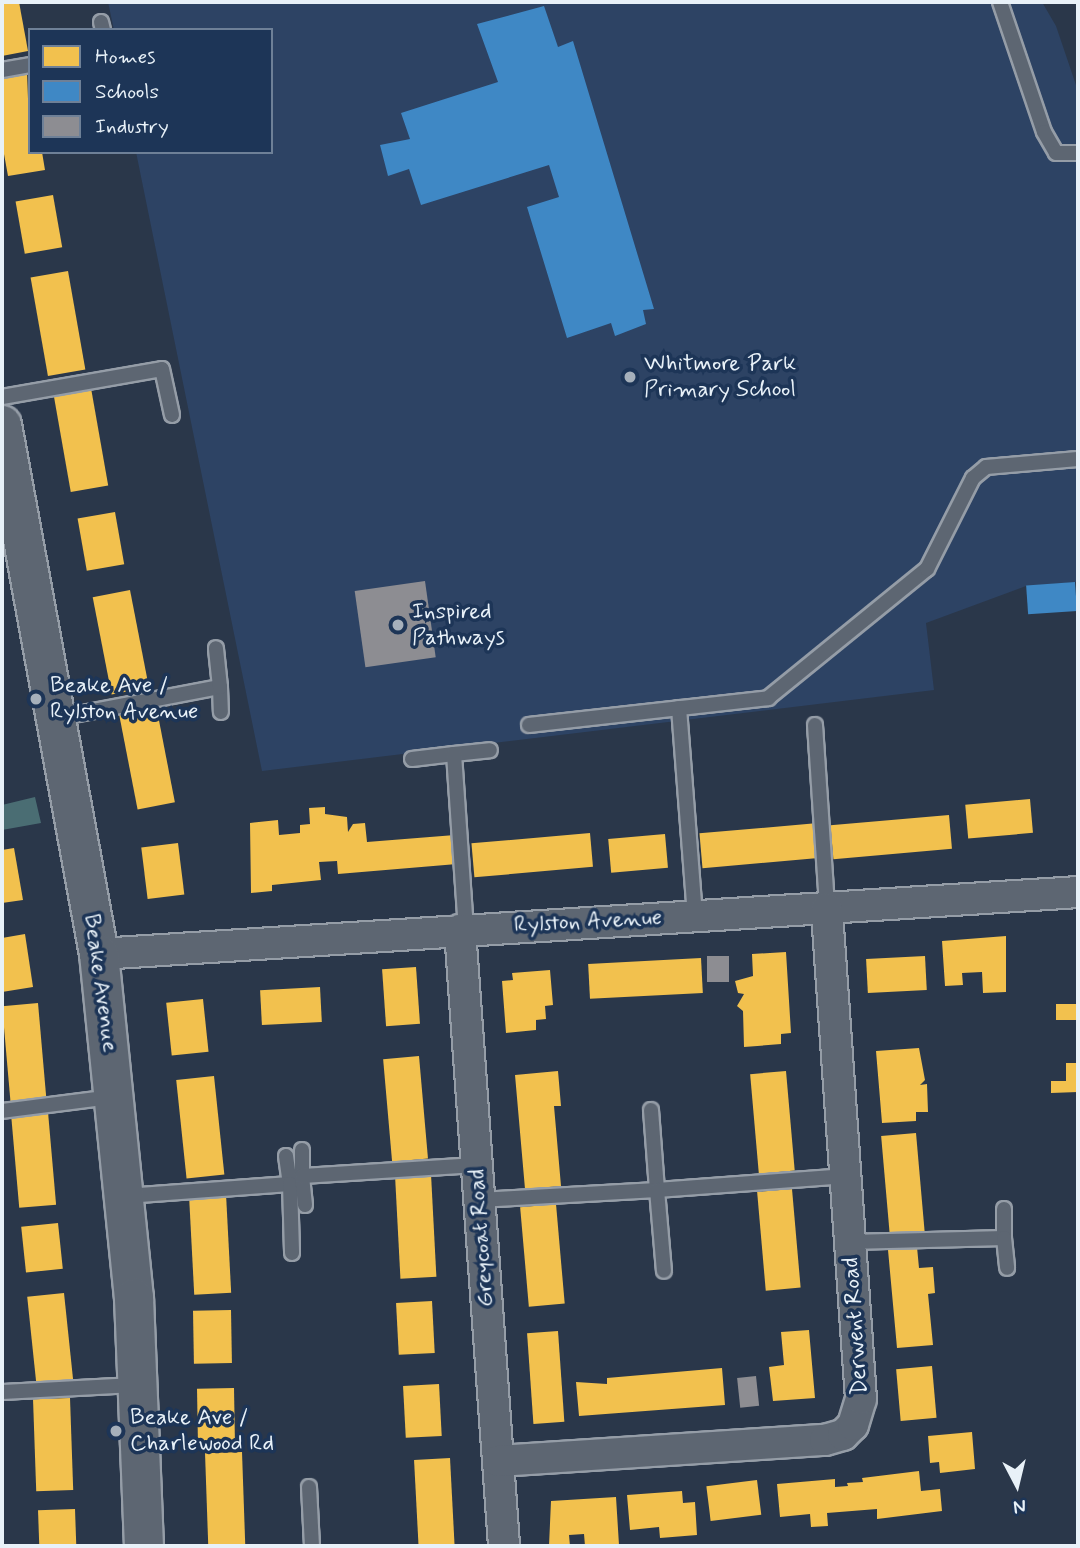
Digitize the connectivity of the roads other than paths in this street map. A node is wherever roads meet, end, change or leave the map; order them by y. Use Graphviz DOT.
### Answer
graph roads {
  1 [pos="1000,2"];
  2 [pos="28,65"];
  3 [pos="2,70"];
  4 [pos="1078,153"];
  5 [pos="2,397"];
  6 [pos="172,415"];
  7 [pos="2,425"];
  8 [pos="1078,459"];
  9 [pos="14,551"];
  10 [pos="216,648"];
  11 [pos="219,687"];
  12 [pos="679,708"];
  13 [pos="222,712"];
  14 [pos="55,718"];
  15 [pos="815,724"];
  16 [pos="529,725"];
  17 [pos="490,750"];
  18 [pos="454,754"];
  19 [pos="412,759"];
  20 [pos="1078,892"];
  21 [pos="827,908"];
  22 [pos="695,916"];
  23 [pos="463,930"];
  24 [pos="99,954"];
  25 [pos="116,1097"];
  26 [pos="651,1110"];
  27 [pos="2,1111"];
  28 [pos="302,1150"];
  29 [pos="286,1156"];
  30 [pos="477,1166"];
  31 [pos="846,1176"];
  32 [pos="296,1180"];
  33 [pos="657,1190"];
  34 [pos="125,1196"];
  35 [pos="479,1200"];
  36 [pos="305,1205"];
  37 [pos="1004,1209"];
  38 [pos="1004,1238"];
  39 [pos="850,1242"];
  40 [pos="292,1253"];
  41 [pos="1007,1268"];
  42 [pos="664,1271"];
  43 [pos="138,1385"];
  44 [pos="2,1392"];
  45 [pos="498,1461"];
  46 [pos="309,1487"];
  47 [pos="144,1546"];
  48 [pos="313,1546"];
  49 [pos="504,1546"];
  1 -- 4 [label="lane"];
  2 -- 3 [label="lane"];
  5 -- 6 [label="lane"];
  7 -- 9 [label="street, Beake Avenue"];
  8 -- 12 [label="lane"];
  9 -- 14 [label="street, Beake Avenue"];
  10 -- 11 [label="lane"];
  11 -- 13 [label="lane"];
  11 -- 14 [label="lane"];
  12 -- 16 [label="lane"];
  12 -- 22 [label="lane"];
  14 -- 24 [label="street, Beake Avenue"];
  15 -- 21 [label="lane"];
  17 -- 18 [label="lane"];
  18 -- 19 [label="lane"];
  18 -- 23 [label="lane"];
  20 -- 21 [label="street, Rylston Avenue"];
  21 -- 22 [label="street, Rylston Avenue"];
  21 -- 31 [label="street, Derwent Road"];
  22 -- 23 [label="street, Rylston Avenue"];
  23 -- 24 [label="street, Rylston Avenue"];
  23 -- 30 [label="street, Greycoat Road"];
  24 -- 25 [label="street, Beake Avenue"];
  25 -- 27 [label="lane"];
  25 -- 34 [label="street, Beake Avenue"];
  26 -- 33 [label="lane"];
  28 -- 32 [label="lane"];
  29 -- 32 [label="lane"];
  30 -- 32 [label="lane"];
  30 -- 35 [label="street, Greycoat Road"];
  31 -- 33 [label="lane"];
  31 -- 39 [label="street, Derwent Road"];
  32 -- 34 [label="lane"];
  32 -- 36 [label="lane"];
  32 -- 40 [label="lane"];
  33 -- 35 [label="lane"];
  33 -- 42 [label="lane"];
  34 -- 43 [label="street, Beake Avenue"];
  35 -- 45 [label="street, Greycoat Road"];
  37 -- 38 [label="lane"];
  38 -- 39 [label="lane"];
  38 -- 41 [label="lane"];
  39 -- 45 [label="street, Derwent Road"];
  43 -- 44 [label="lane"];
  43 -- 47 [label="street, Beake Avenue"];
  45 -- 49 [label="street, Greycoat Road"];
  46 -- 48 [label="lane"];
}
